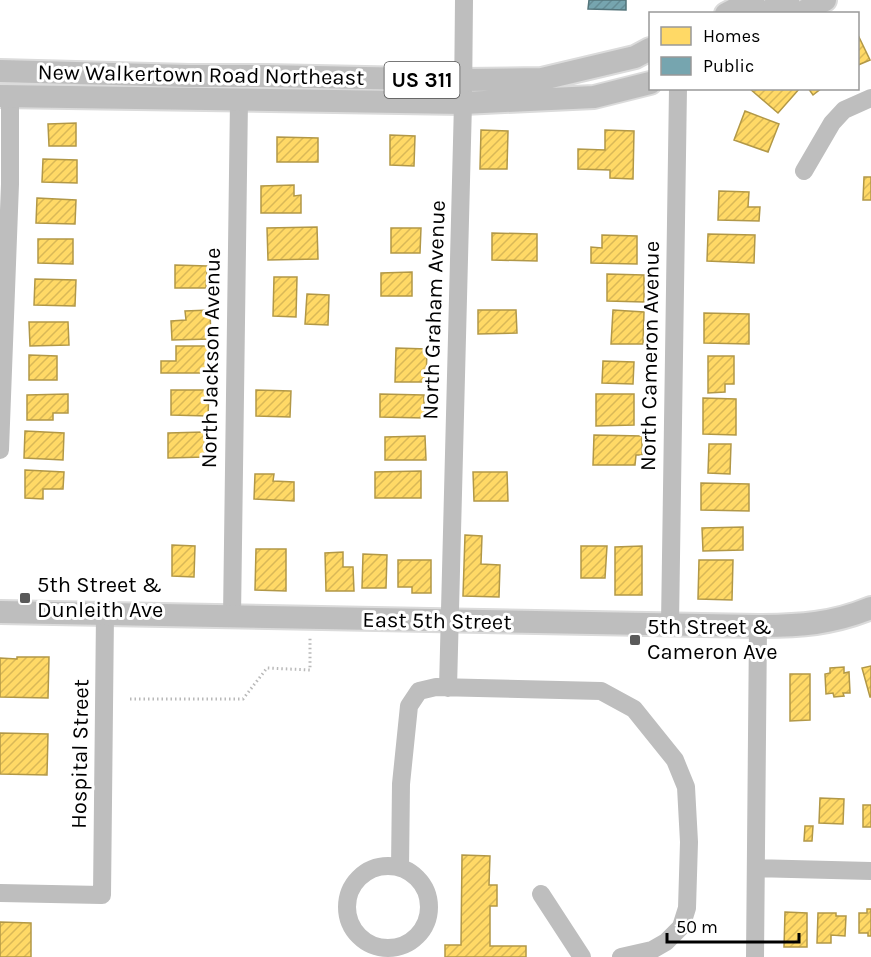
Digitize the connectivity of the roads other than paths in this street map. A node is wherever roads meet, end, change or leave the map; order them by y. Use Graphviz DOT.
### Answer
graph roads {
  1 [pos="464,0"];
  2 [pos="753,0"];
  3 [pos="788,0"];
  4 [pos="825,0"];
  5 [pos="730,12"];
  6 [pos="767,12"];
  7 [pos="803,12"];
  8 [pos="649,50"];
  9 [pos="0,71"];
  10 [pos="464,80"];
  11 [pos="649,83"];
  12 [pos="678,90"];
  13 [pos="5,96"];
  14 [pos="871,98"];
  15 [pos="239,100"];
  16 [pos="464,103"];
  17 [pos="804,171"];
  18 [pos="5,184"];
  19 [pos="0,450"];
  20 [pos="871,608"];
  21 [pos="0,612"];
  22 [pos="105,614"];
  23 [pos="232,617"];
  24 [pos="450,621"];
  25 [pos="670,624"];
  26 [pos="758,626"];
  27 [pos="448,688"];
  28 [pos="399,868"];
  29 [pos="756,868"];
  30 [pos="871,871"];
  31 [pos="0,892"];
  32 [pos="541,894"];
  33 [pos="367,950"];
  34 [pos="582,957"];
  35 [pos="621,957"];
  36 [pos="755,957"];
  1 -- 10 [label="street, North Graham Avenue"];
  2 -- 5 [label="main road"];
  3 -- 6 [label="main road"];
  4 -- 7 [label="main road"];
  8 -- 10 [label="main road, New Walkertown Road Northeast / US 311"];
  9 -- 10 [label="main road, New Walkertown Road Northeast / US 311"];
  10 -- 16 [label="street, North Graham Avenue"];
  11 -- 16 [label="main road, New Walkertown Road Northeast / US 311"];
  12 -- 25 [label="street, North Cameron Avenue"];
  13 -- 15 [label="main road, New Walkertown Road Northeast / US 311"];
  13 -- 18 [label="street"];
  14 -- 17 [label="street"];
  15 -- 16 [label="main road, New Walkertown Road Northeast / US 311"];
  15 -- 23 [label="street, North Jackson Avenue"];
  16 -- 24 [label="street, North Graham Avenue"];
  18 -- 19 [label="street"];
  20 -- 26 [label="main road, East 5th Street"];
  21 -- 22 [label="main road, East 5th Street"];
  22 -- 23 [label="main road, East 5th Street"];
  22 -- 31 [label="street, Hospital Street"];
  23 -- 24 [label="main road, East 5th Street"];
  24 -- 25 [label="main road, East 5th Street"];
  24 -- 27 [label="street, North Graham Avenue"];
  25 -- 26 [label="main road, East 5th Street"];
  26 -- 29 [label="street"];
  27 -- 28 [label="street"];
  27 -- 35 [label="street"];
  28 -- 33 [label="street"];
  28 -- 33 [label="street"];
  29 -- 30 [label="street"];
  29 -- 36 [label="street"];
  32 -- 34 [label="street"];
}
